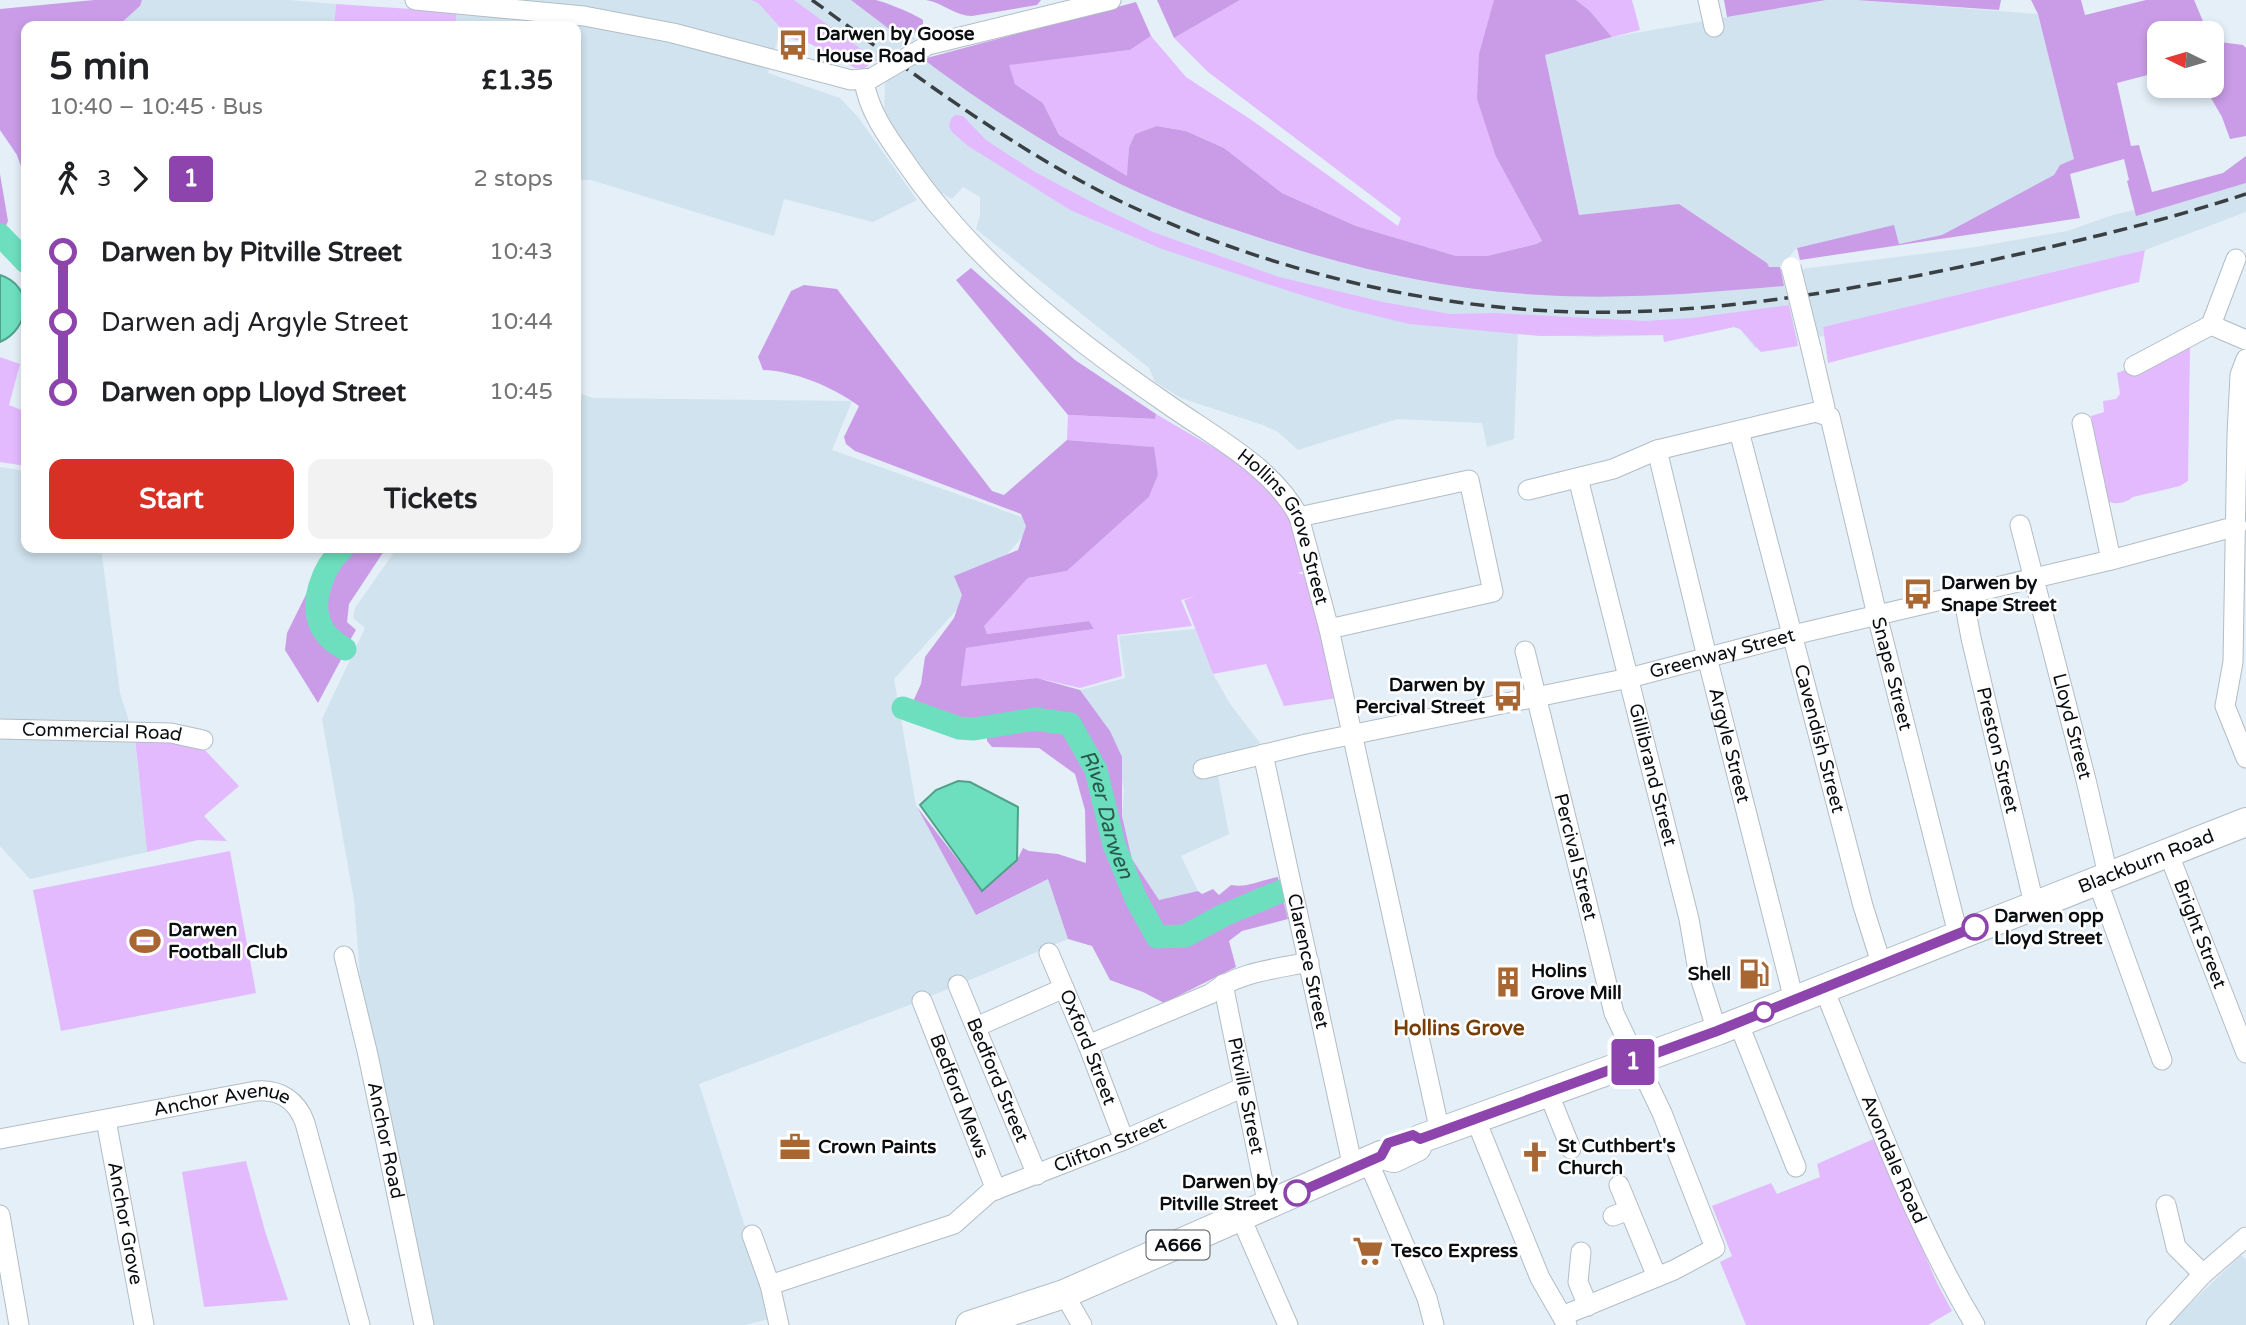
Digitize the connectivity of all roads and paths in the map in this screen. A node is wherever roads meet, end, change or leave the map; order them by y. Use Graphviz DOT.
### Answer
graph roads {
  1 [pos="415,0"];
  2 [pos="1111,0"];
  3 [pos="1708,0"];
  4 [pos="1714,27"];
  5 [pos="868,79"];
  6 [pos="2236,258"];
  7 [pos="1791,267"];
  8 [pos="2211,325"];
  9 [pos="2246,340"];
  10 [pos="2246,359"];
  11 [pos="2134,366"];
  12 [pos="1825,414"];
  13 [pos="2082,423"];
  14 [pos="1740,431"];
  15 [pos="1657,450"];
  16 [pos="1578,478"];
  17 [pos="2242,486"];
  18 [pos="1528,490"];
  19 [pos="1299,517"];
  20 [pos="2020,525"];
  21 [pos="2237,526"];
  22 [pos="2111,559"];
  23 [pos="2034,579"];
  24 [pos="1963,595"];
  25 [pos="1877,615"];
  26 [pos="1329,629"];
  27 [pos="1793,635"];
  28 [pos="1525,651"];
  29 [pos="1707,657"];
  30 [pos="1629,678"];
  31 [pos="1535,698"];
  32 [pos="0,729"];
  33 [pos="1354,735"];
  34 [pos="203,740"];
  35 [pos="1263,754"];
  36 [pos="2246,758"];
  37 [pos="1203,769"];
  38 [pos="2246,822"];
  39 [pos="2168,852"];
  40 [pos="2103,877"];
  41 [pos="2034,904"];
  42 [pos="1958,934"];
  43 [pos="1049,954"];
  44 [pos="344,956"];
  45 [pos="1309,962"];
  46 [pos="1882,966"];
  47 [pos="1223,984"];
  48 [pos="958,985"];
  49 [pos="1064,988"];
  50 [pos="1824,989"];
  51 [pos="1794,1000"];
  52 [pos="922,1001"];
  53 [pos="976,1027"];
  54 [pos="1727,1027"];
  55 [pos="1088,1045"];
  56 [pos="2246,1053"];
  57 [pos="2162,1060"];
  58 [pos="1636,1061"];
  59 [pos="1244,1087"];
  60 [pos="1548,1092"];
  61 [pos="1475,1118"];
  62 [pos="106,1120"];
  63 [pos="1430,1135"];
  64 [pos="0,1139"];
  65 [pos="1124,1140"];
  66 [pos="1572,1150"];
  67 [pos="1368,1162"];
  68 [pos="1796,1167"];
  69 [pos="1037,1175"];
  70 [pos="1619,1185"];
  71 [pos="996,1190"];
  72 [pos="2166,1205"];
  73 [pos="1268,1206"];
  74 [pos="0,1215"];
  75 [pos="1241,1218"];
  76 [pos="752,1235"];
  77 [pos="2246,1237"];
  78 [pos="1581,1252"];
  79 [pos="2203,1274"];
  80 [pos="1657,1278"];
  81 [pos="770,1285"];
  82 [pos="1064,1294"];
  83 [pos="1588,1306"];
  84 [pos="1564,1320"];
  85 [pos="19,1325"];
  86 [pos="144,1325"];
  87 [pos="360,1325"];
  88 [pos="424,1325"];
  89 [pos="779,1325"];
  90 [pos="970,1325"];
  91 [pos="1082,1325"];
  92 [pos="1288,1325"];
  93 [pos="1434,1325"];
  94 [pos="1975,1325"];
  95 [pos="2156,1325"];
  1 -- 5 [label="street"];
  2 -- 5 [label="street, bridge"];
  3 -- 4 [label="street"];
  5 -- 19 [label="street, Hollins Grove Street"];
  6 -- 8 [label="street"];
  7 -- 12 [label="street, Snape Street, bridge"];
  8 -- 9 [label="street"];
  8 -- 11 [label="street"];
  10 -- 17 [label="street"];
  12 -- 14 [label="street"];
  12 -- 25 [label="street, Snape Street"];
  13 -- 22 [label="street"];
  14 -- 15 [label="street"];
  14 -- 27 [label="street, Cavendish Street"];
  15 -- 16 [label="street"];
  15 -- 29 [label="street, Argyle Street"];
  16 -- 18 [label="street"];
  16 -- 30 [label="street, Gillibrand Street"];
  17 -- 21 [label="street"];
  19 -- 26 [label="street, Hollins Grove Street"];
  19 -- 26 [label="street"];
  20 -- 23 [label="street, Lloyd Street"];
  21 -- 22 [label="street, Greenway Street"];
  21 -- 36 [label="street"];
  22 -- 23 [label="street, Greenway Street"];
  23 -- 24 [label="street, Greenway Street"];
  23 -- 40 [label="street, Lloyd Street"];
  24 -- 25 [label="street, Greenway Street"];
  24 -- 41 [label="street, Preston Street"];
  25 -- 27 [label="street, Greenway Street"];
  25 -- 42 [label="street, Snape Street"];
  26 -- 33 [label="street, Hollins Grove Street"];
  27 -- 29 [label="street, Greenway Street"];
  27 -- 46 [label="street, Cavendish Street"];
  28 -- 31 [label="street, Percival Street"];
  29 -- 30 [label="street, Greenway Street"];
  29 -- 51 [label="street, Argyle Street"];
  30 -- 31 [label="street, Greenway Street"];
  30 -- 54 [label="street, Gillibrand Street"];
  31 -- 33 [label="street, Greenway Street"];
  31 -- 58 [label="street, Percival Street"];
  32 -- 34 [label="street, Commercial Road"];
  33 -- 35 [label="street, Greenway Street"];
  33 -- 63 [label="street, Hollins Grove Street"];
  35 -- 37 [label="street, Greenway Street"];
  35 -- 45 [label="street, Clarence Street"];
  38 -- 39 [label="highway, Blackburn Road / A666"];
  39 -- 40 [label="highway, Blackburn Road / A666"];
  39 -- 56 [label="street, Bright Street"];
  40 -- 41 [label="highway, Blackburn Road / A666"];
  40 -- 57 [label="street, Lloyd Street"];
  41 -- 42 [label="highway, Blackburn Road / A666"];
  42 -- 46 [label="highway, Blackburn Road / A666"];
  43 -- 49 [label="street, Oxford Street"];
  44 -- 88 [label="street, Anchor Road"];
  45 -- 47 [label="street"];
  45 -- 67 [label="street, Clarence Street"];
  46 -- 50 [label="highway, Blackburn Road / A666"];
  47 -- 55 [label="street"];
  47 -- 59 [label="street, Pitville Street"];
  48 -- 53 [label="street, Bedford Street"];
  49 -- 53 [label="street"];
  49 -- 55 [label="street, Oxford Street"];
  50 -- 51 [label="highway, Blackburn Road / A666"];
  50 -- 94 [label="street, Avondale Road"];
  51 -- 54 [label="highway, Blackburn Road / A666"];
  52 -- 71 [label="street, Bedford Mews"];
  53 -- 69 [label="street, Bedford Street"];
  54 -- 58 [label="highway, Blackburn Road / A666"];
  54 -- 68 [label="street, Gillibrand Street"];
  55 -- 65 [label="street, Oxford Street"];
  58 -- 60 [label="highway, Blackburn Road / A666"];
  58 -- 80 [label="street, Percival Street"];
  59 -- 65 [label="street, Clifton Street"];
  59 -- 73 [label="street, Pitville Street"];
  60 -- 61 [label="highway, Blackburn Road / A666"];
  60 -- 66 [label="street"];
  61 -- 63 [label="highway, Blackburn Road / A666"];
  61 -- 84 [label="street"];
  62 -- 64 [label="street, Anchor Avenue"];
  62 -- 86 [label="street, Anchor Grove"];
  62 -- 87 [label="street, Anchor Avenue"];
  63 -- 67 [label="highway, Blackburn Road / A666"];
  65 -- 69 [label="street, Clifton Street"];
  67 -- 73 [label="highway, Blackburn Road / A666"];
  67 -- 93 [label="street, Clarence Street"];
  69 -- 71 [label="street, Clifton Street"];
  70 -- 80 [label="street"];
  71 -- 81 [label="street, Clifton Street"];
  72 -- 79 [label="street"];
  73 -- 75 [label="highway, Blackburn Road / A666"];
  74 -- 85 [label="street"];
  75 -- 82 [label="highway, Blackburn Road / A666"];
  75 -- 92 [label="street"];
  76 -- 81 [label="street"];
  77 -- 79 [label="street"];
  78 -- 83 [label="street"];
  79 -- 95 [label="street"];
  80 -- 83 [label="street"];
  81 -- 89 [label="street"];
  82 -- 90 [label="highway, Blackburn Road / A666"];
  82 -- 91 [label="street"];
  83 -- 84 [label="street"];
}
